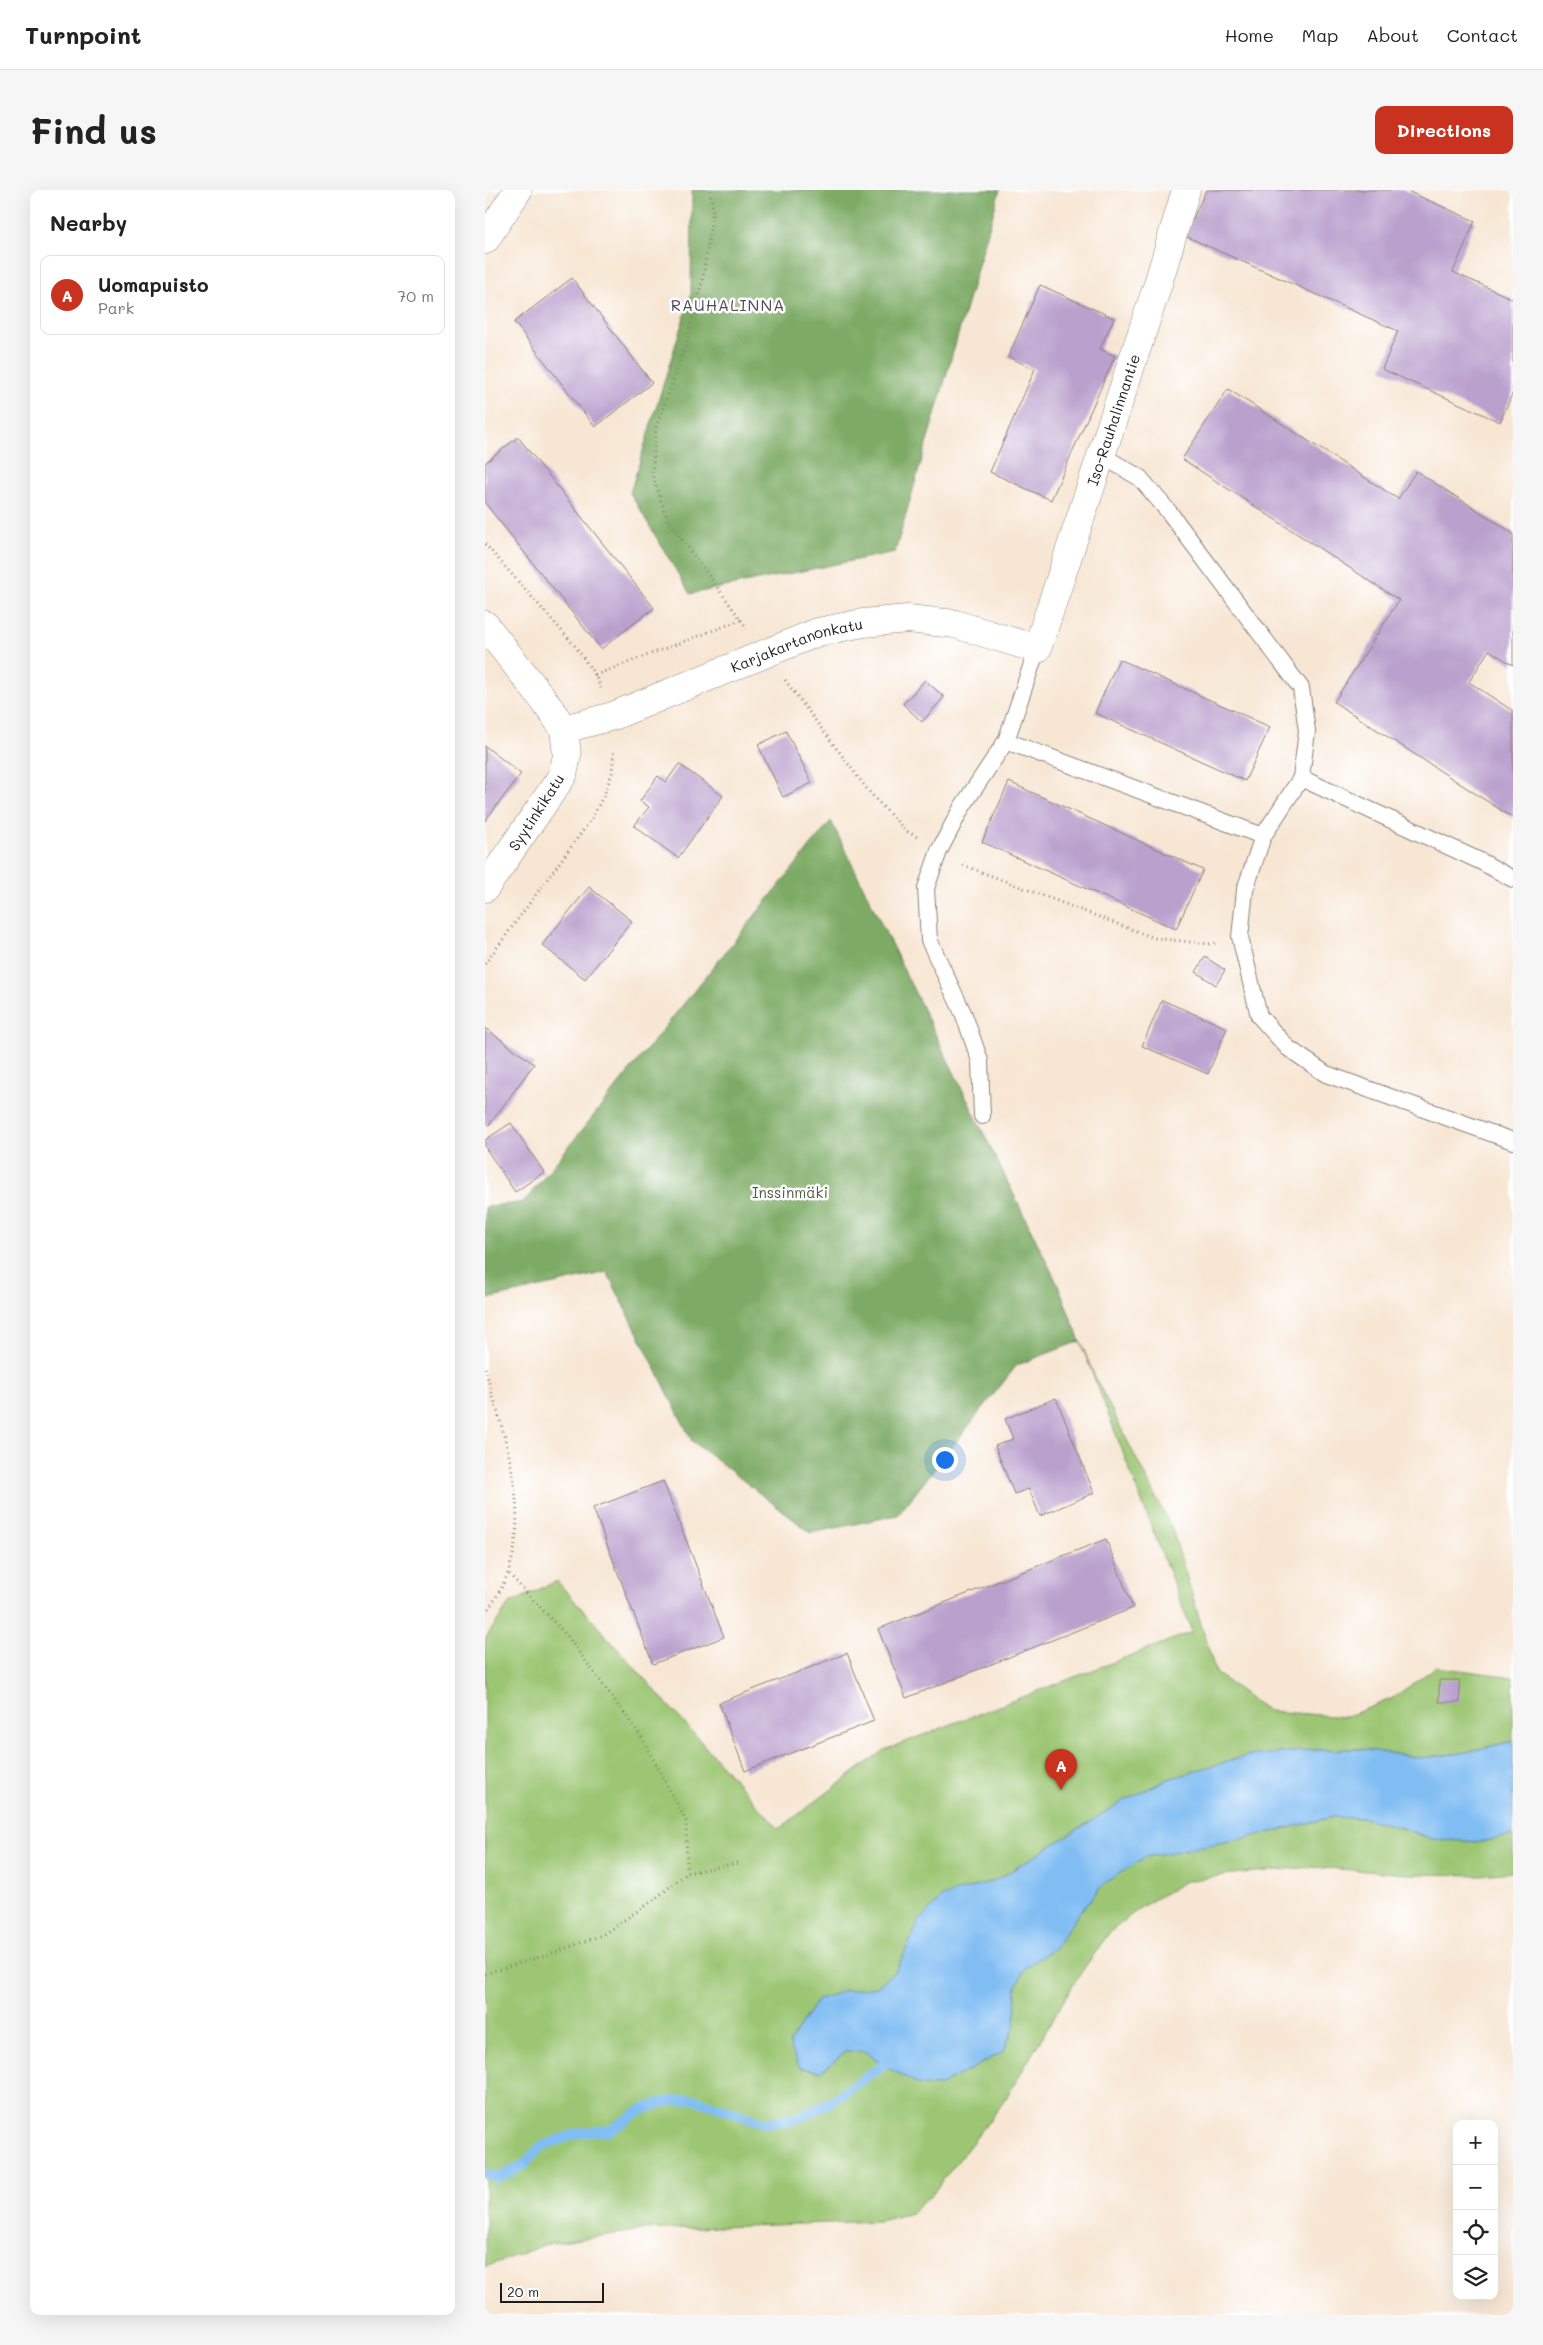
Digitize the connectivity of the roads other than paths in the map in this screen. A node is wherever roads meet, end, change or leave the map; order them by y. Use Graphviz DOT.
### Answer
graph roads {
  1 [pos="518,190"];
  2 [pos="1185,190"];
  3 [pos="485,240"];
  4 [pos="1101,455"];
  5 [pos="485,625"];
  6 [pos="1037,649"];
  7 [pos="564,729"];
  8 [pos="1006,741"];
  9 [pos="1301,778"];
  10 [pos="1263,836"];
  11 [pos="1513,879"];
  12 [pos="485,888"];
  13 [pos="982,1116"];
  14 [pos="1513,1141"];
  1 -- 3 [label="street"];
  2 -- 4 [label="street, Iso-Rauhalinnantie"];
  4 -- 6 [label="street, Iso-Rauhalinnantie"];
  4 -- 9 [label="lane"];
  5 -- 7 [label="street"];
  6 -- 7 [label="street, Karjakartanonkatu"];
  6 -- 8 [label="lane"];
  7 -- 12 [label="street, Syytinkikatu"];
  8 -- 10 [label="lane"];
  8 -- 13 [label="lane"];
  9 -- 10 [label="lane"];
  9 -- 11 [label="lane"];
  10 -- 14 [label="lane"];
}
